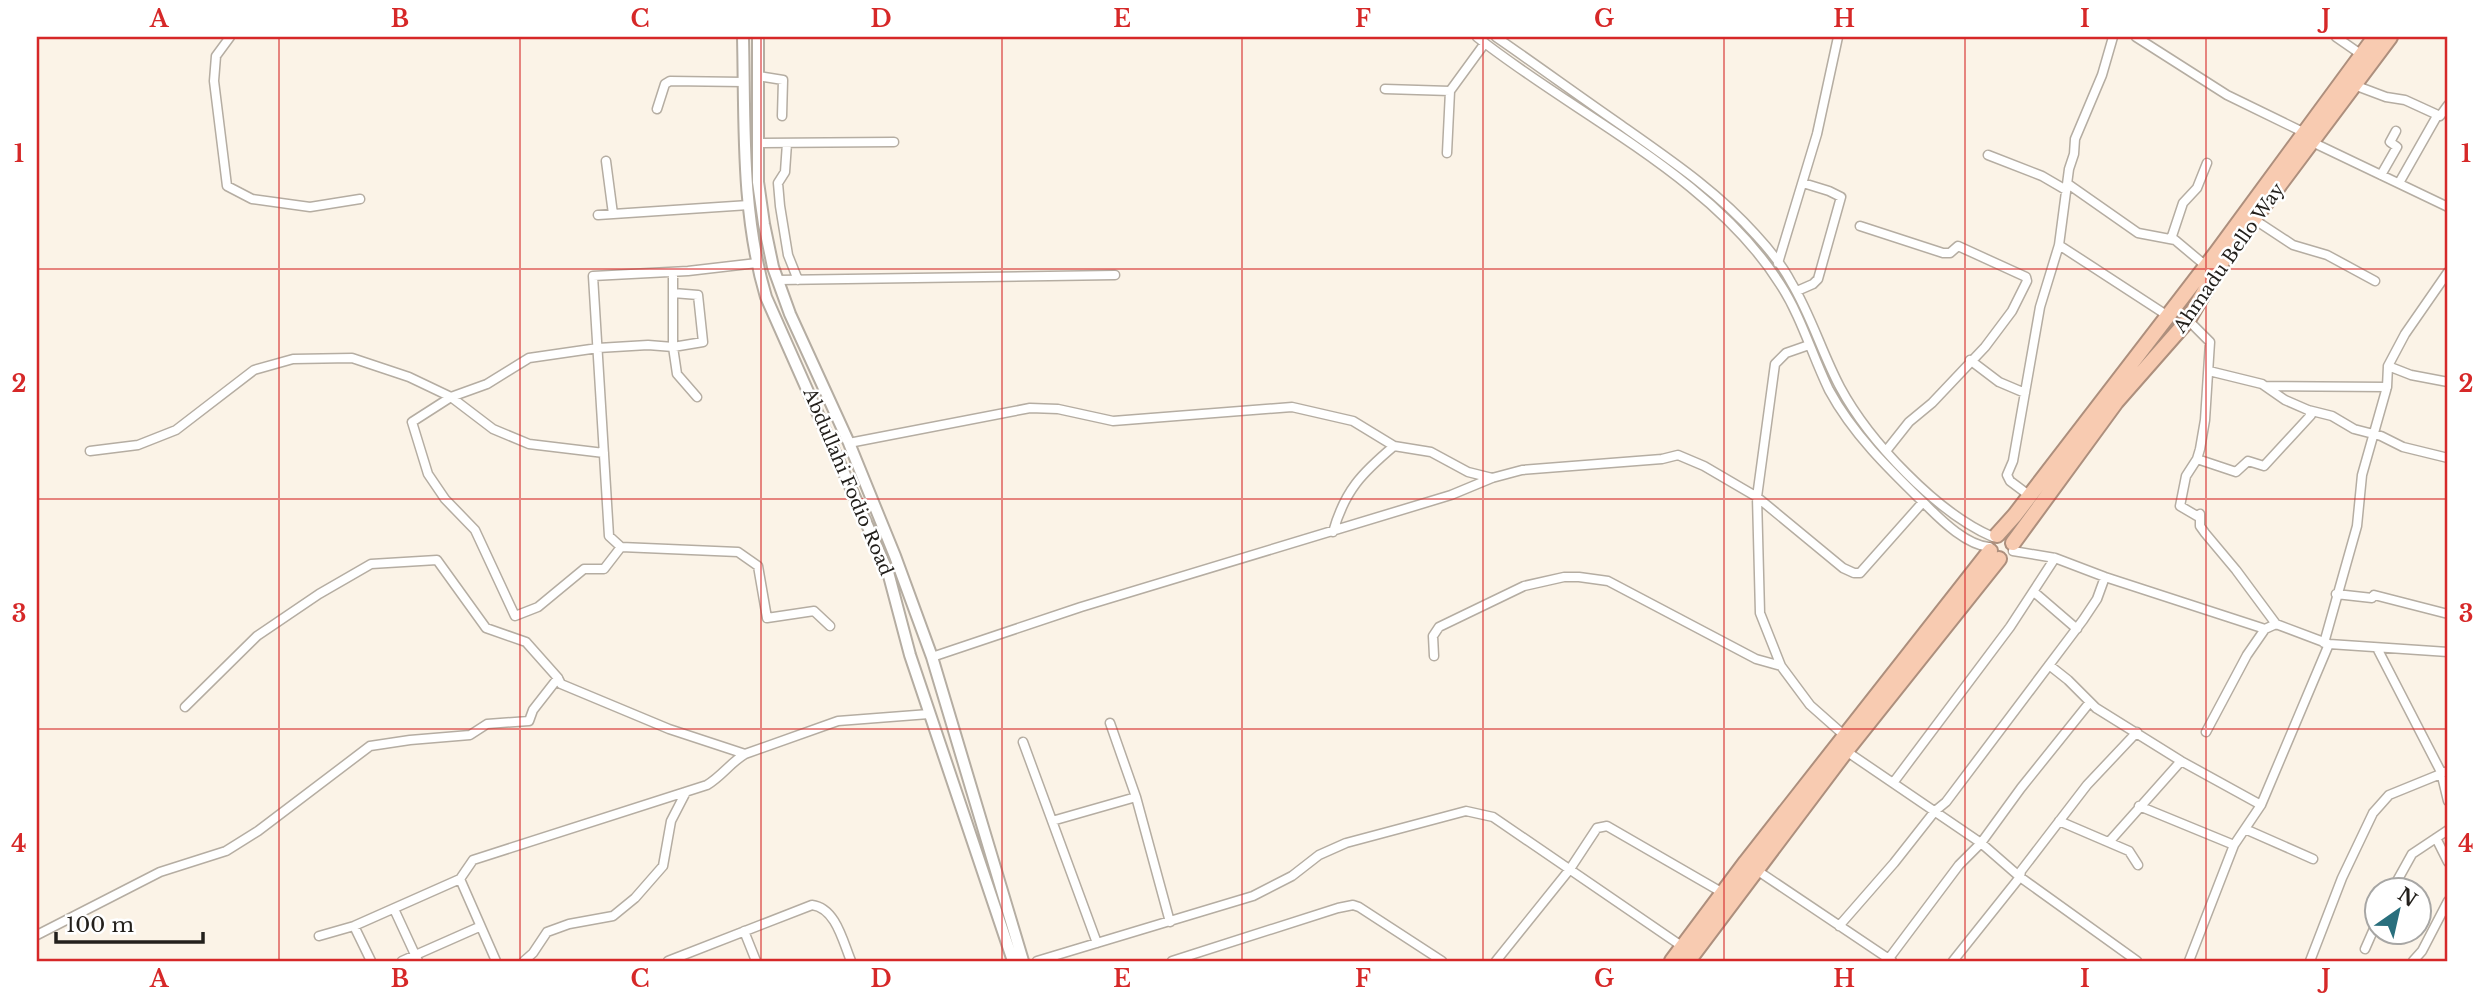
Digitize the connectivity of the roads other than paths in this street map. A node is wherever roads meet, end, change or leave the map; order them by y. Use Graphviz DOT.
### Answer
graph roads {
  1 [pos="230,37"];
  2 [pos="743,37"];
  3 [pos="758,37"];
  4 [pos="1477,37"];
  5 [pos="1496,37"];
  6 [pos="1838,37"];
  7 [pos="2113,37"];
  8 [pos="2136,37"];
  9 [pos="2336,37"];
  10 [pos="2375,37"];
  11 [pos="2390,37"];
  12 [pos="1485,43"];
  13 [pos="2362,55"];
  14 [pos="758,76"];
  15 [pos="744,82"];
  16 [pos="2354,85"];
  17 [pos="1385,89"];
  18 [pos="1450,91"];
  19 [pos="2448,105"];
  20 [pos="657,109"];
  21 [pos="782,116"];
  22 [pos="2437,116"];
  23 [pos="2396,131"];
  24 [pos="2308,137"];
  25 [pos="894,142"];
  26 [pos="758,143"];
  27 [pos="787,143"];
  28 [pos="1447,153"];
  29 [pos="1987,155"];
  30 [pos="607,160"];
  31 [pos="2207,163"];
  32 [pos="2381,175"];
  33 [pos="1803,183"];
  34 [pos="2399,183"];
  35 [pos="2067,187"];
  36 [pos="360,199"];
  37 [pos="749,205"];
  38 [pos="2448,207"];
  39 [pos="613,214"];
  40 [pos="597,215"];
  41 [pos="2255,220"];
  42 [pos="1860,226"];
  43 [pos="2171,239"];
  44 [pos="2059,245"];
  45 [pos="757,262"];
  46 [pos="1778,263"];
  47 [pos="2206,266"];
  48 [pos="673,272"];
  49 [pos="2448,272"];
  50 [pos="1115,275"];
  51 [pos="798,279"];
  52 [pos="778,280"];
  53 [pos="2375,281"];
  54 [pos="1797,291"];
  55 [pos="673,293"];
  56 [pos="2168,316"];
  57 [pos="2189,320"];
  58 [pos="1809,345"];
  59 [pos="673,347"];
  60 [pos="598,348"];
  61 [pos="1970,360"];
  62 [pos="2388,366"];
  63 [pos="2209,372"];
  64 [pos="2448,382"];
  65 [pos="2266,386"];
  66 [pos="2387,387"];
  67 [pos="2025,393"];
  68 [pos="451,397"];
  69 [pos="697,397"];
  70 [pos="2308,410"];
  71 [pos="2372,434"];
  72 [pos="849,443"];
  73 [pos="1394,446"];
  74 [pos="90,451"];
  75 [pos="1886,451"];
  76 [pos="604,453"];
  77 [pos="2197,458"];
  78 [pos="2448,458"];
  79 [pos="1492,478"];
  80 [pos="2030,496"];
  81 [pos="1757,497"];
  82 [pos="1923,502"];
  83 [pos="1334,532"];
  84 [pos="1994,546"];
  85 [pos="621,547"];
  86 [pos="2013,547"];
  87 [pos="2054,558"];
  88 [pos="2105,577"];
  89 [pos="2034,592"];
  90 [pos="2336,594"];
  91 [pos="2448,614"];
  92 [pos="2276,624"];
  93 [pos="830,626"];
  94 [pos="2077,629"];
  95 [pos="2265,629"];
  96 [pos="2327,644"];
  97 [pos="2376,648"];
  98 [pos="2448,652"];
  99 [pos="1434,656"];
  100 [pos="932,657"];
  101 [pos="2049,665"];
  102 [pos="1781,666"];
  103 [pos="558,678"];
  104 [pos="2090,702"];
  105 [pos="185,707"];
  106 [pos="929,714"];
  107 [pos="1110,723"];
  108 [pos="2137,732"];
  109 [pos="2206,732"];
  110 [pos="1845,736"];
  111 [pos="1023,742"];
  112 [pos="1846,751"];
  113 [pos="745,754"];
  114 [pos="2181,761"];
  115 [pos="2444,772"];
  116 [pos="1893,783"];
  117 [pos="686,792"];
  118 [pos="1136,797"];
  119 [pos="2448,801"];
  120 [pos="2139,806"];
  121 [pos="2261,806"];
  122 [pos="1935,811"];
  123 [pos="1052,821"];
  124 [pos="2059,821"];
  125 [pos="2245,830"];
  126 [pos="2448,830"];
  127 [pos="2437,838"];
  128 [pos="2109,842"];
  129 [pos="1981,843"];
  130 [pos="2235,849"];
  131 [pos="2313,859"];
  132 [pos="2448,862"];
  133 [pos="2138,865"];
  134 [pos="1570,869"];
  135 [pos="1755,869"];
  136 [pos="2400,876"];
  137 [pos="2020,877"];
  138 [pos="460,879"];
  139 [pos="1723,893"];
  140 [pos="2448,901"];
  141 [pos="394,909"];
  142 [pos="1170,922"];
  143 [pos="354,926"];
  144 [pos="1839,926"];
  145 [pos="479,927"];
  146 [pos="744,930"];
  147 [pos="37,935"];
  148 [pos="319,936"];
  149 [pos="1097,943"];
  150 [pos="2366,946"];
  151 [pos="1683,947"];
  152 [pos="2365,949"];
  153 [pos="417,958"];
  154 [pos="1190,959"];
  155 [pos="1890,960"];
  156 [pos="2134,960"];
  157 [pos="370,961"];
  158 [pos="402,961"];
  159 [pos="496,961"];
  160 [pos="524,961"];
  161 [pos="668,961"];
  162 [pos="756,961"];
  163 [pos="849,961"];
  164 [pos="1013,961"];
  165 [pos="1023,961"];
  166 [pos="1037,961"];
  167 [pos="1172,961"];
  168 [pos="1442,961"];
  169 [pos="1496,961"];
  170 [pos="1671,961"];
  171 [pos="1688,961"];
  172 [pos="1953,961"];
  173 [pos="2191,961"];
  174 [pos="2310,961"];
  175 [pos="2413,961"];
  1 -- 36 [label="street"];
  2 -- 15 [label="main road, Abdullahi Fodio Road"];
  3 -- 14 [label="main road, Abdullahi Fodio Road"];
  4 -- 12 [label="street"];
  5 -- 46 [label="street"];
  6 -- 33 [label="street"];
  7 -- 35 [label="street"];
  8 -- 24 [label="street"];
  9 -- 13 [label="street"];
  10 -- 13 [label="highway, Ahmadu Bello Way"];
  11 -- 16 [label="highway, Ahmadu Bello Way"];
  12 -- 18 [label="street"];
  12 -- 58 [label="street"];
  13 -- 24 [label="highway, Ahmadu Bello Way"];
  14 -- 21 [label="street"];
  14 -- 26 [label="main road, Abdullahi Fodio Road"];
  15 -- 20 [label="street"];
  15 -- 37 [label="main road, Abdullahi Fodio Road"];
  16 -- 22 [label="street"];
  16 -- 24 [label="highway, Ahmadu Bello Way"];
  17 -- 18 [label="street"];
  18 -- 28 [label="street"];
  19 -- 22 [label="street"];
  22 -- 34 [label="street"];
  23 -- 32 [label="street"];
  24 -- 32 [label="street"];
  24 -- 41 [label="highway, Ahmadu Bello Way"];
  24 -- 47 [label="highway, Ahmadu Bello Way"];
  25 -- 27 [label="street"];
  26 -- 27 [label="street"];
  26 -- 52 [label="main road, Abdullahi Fodio Road"];
  27 -- 51 [label="street"];
  29 -- 35 [label="street"];
  30 -- 39 [label="street"];
  31 -- 43 [label="street"];
  32 -- 34 [label="street"];
  33 -- 46 [label="street"];
  33 -- 54 [label="street"];
  34 -- 38 [label="street"];
  35 -- 43 [label="street"];
  35 -- 44 [label="street"];
  37 -- 39 [label="street"];
  37 -- 45 [label="main road, Abdullahi Fodio Road"];
  39 -- 40 [label="street"];
  41 -- 53 [label="street"];
  41 -- 57 [label="highway, Ahmadu Bello Way"];
  42 -- 61 [label="street"];
  43 -- 47 [label="street"];
  44 -- 56 [label="street"];
  44 -- 67 [label="street"];
  45 -- 48 [label="street"];
  45 -- 106 [label="main road, Abdullahi Fodio Road"];
  46 -- 54 [label="street"];
  47 -- 56 [label="highway, Ahmadu Bello Way"];
  48 -- 55 [label="street"];
  48 -- 60 [label="street"];
  49 -- 62 [label="street"];
  50 -- 51 [label="street"];
  51 -- 52 [label="street"];
  52 -- 72 [label="main road, Abdullahi Fodio Road"];
  54 -- 75 [label="street"];
  55 -- 59 [label="street"];
  55 -- 59 [label="street"];
  56 -- 80 [label="highway, Ahmadu Bello Way"];
  57 -- 63 [label="street"];
  57 -- 86 [label="highway, Ahmadu Bello Way"];
  58 -- 81 [label="street"];
  58 -- 82 [label="street"];
  59 -- 60 [label="street"];
  59 -- 69 [label="street"];
  60 -- 68 [label="street"];
  60 -- 76 [label="street"];
  61 -- 67 [label="street"];
  61 -- 75 [label="street"];
  62 -- 64 [label="street"];
  62 -- 66 [label="street"];
  63 -- 65 [label="street"];
  63 -- 77 [label="street"];
  65 -- 66 [label="street"];
  65 -- 70 [label="street"];
  66 -- 71 [label="street"];
  67 -- 80 [label="street"];
  68 -- 74 [label="street"];
  68 -- 76 [label="street"];
  68 -- 85 [label="street"];
  70 -- 71 [label="street"];
  70 -- 77 [label="street"];
  71 -- 78 [label="street"];
  71 -- 90 [label="street"];
  72 -- 73 [label="street"];
  72 -- 100 [label="main road, Abdullahi Fodio Road"];
  73 -- 79 [label="street"];
  73 -- 83 [label="street"];
  75 -- 84 [label="street"];
  76 -- 85 [label="street"];
  77 -- 92 [label="street"];
  79 -- 81 [label="street"];
  79 -- 83 [label="street"];
  80 -- 84 [label="highway, Ahmadu Bello Way"];
  81 -- 82 [label="street"];
  81 -- 102 [label="street"];
  82 -- 84 [label="street"];
  83 -- 100 [label="street"];
  84 -- 86 [label="highway"];
  84 -- 86 [label="highway"];
  84 -- 110 [label="highway"];
  84 -- 112 [label="highway"];
  85 -- 93 [label="street"];
  86 -- 87 [label="street"];
  87 -- 88 [label="street"];
  87 -- 89 [label="street"];
  88 -- 94 [label="street"];
  88 -- 95 [label="street"];
  89 -- 94 [label="street"];
  89 -- 116 [label="street"];
  90 -- 91 [label="street"];
  90 -- 96 [label="street"];
  92 -- 95 [label="street"];
  92 -- 96 [label="street"];
  94 -- 101 [label="street"];
  95 -- 109 [label="street"];
  96 -- 97 [label="street"];
  96 -- 121 [label="street"];
  97 -- 98 [label="street"];
  97 -- 115 [label="street"];
  99 -- 102 [label="street"];
  100 -- 165 [label="main road, Abdullahi Fodio Road"];
  101 -- 104 [label="street"];
  101 -- 122 [label="street"];
  102 -- 110 [label="street"];
  103 -- 105 [label="street"];
  103 -- 113 [label="street"];
  103 -- 147 [label="street"];
  104 -- 108 [label="street"];
  104 -- 129 [label="street"];
  106 -- 113 [label="street"];
  106 -- 164 [label="main road, Abdullahi Fodio Road"];
  107 -- 118 [label="street"];
  108 -- 114 [label="street"];
  108 -- 124 [label="street"];
  110 -- 139 [label="highway"];
  111 -- 123 [label="street"];
  112 -- 116 [label="street"];
  112 -- 135 [label="highway"];
  113 -- 117 [label="street"];
  114 -- 120 [label="street"];
  114 -- 121 [label="street"];
  115 -- 119 [label="street"];
  115 -- 174 [label="street"];
  116 -- 122 [label="street"];
  117 -- 138 [label="street"];
  117 -- 160 [label="street"];
  118 -- 123 [label="street"];
  118 -- 142 [label="street"];
  120 -- 128 [label="street"];
  120 -- 130 [label="street"];
  121 -- 125 [label="street"];
  122 -- 129 [label="street"];
  122 -- 144 [label="street"];
  123 -- 149 [label="street"];
  124 -- 128 [label="street"];
  124 -- 137 [label="street"];
  125 -- 130 [label="street"];
  125 -- 131 [label="street"];
  126 -- 127 [label="street"];
  127 -- 132 [label="street"];
  127 -- 136 [label="street"];
  128 -- 133 [label="street"];
  129 -- 137 [label="street"];
  129 -- 155 [label="street"];
  130 -- 173 [label="street"];
  134 -- 139 [label="street"];
  134 -- 142 [label="street"];
  134 -- 151 [label="street"];
  134 -- 169 [label="street"];
  135 -- 144 [label="street"];
  135 -- 171 [label="highway"];
  137 -- 156 [label="street"];
  137 -- 172 [label="street"];
  138 -- 141 [label="street"];
  138 -- 145 [label="street"];
  139 -- 151 [label="highway"];
  140 -- 175 [label="street"];
  141 -- 143 [label="street"];
  141 -- 153 [label="street"];
  142 -- 149 [label="street"];
  143 -- 148 [label="street"];
  143 -- 157 [label="street"];
  144 -- 155 [label="street"];
  145 -- 153 [label="street"];
  145 -- 159 [label="street"];
  146 -- 161 [label="street"];
  146 -- 162 [label="street"];
  146 -- 163 [label="street"];
  149 -- 166 [label="street"];
  150 -- 152 [label="street"];
  151 -- 170 [label="highway"];
  153 -- 158 [label="street"];
  154 -- 167 [label="street"];
  154 -- 168 [label="street"];
}
